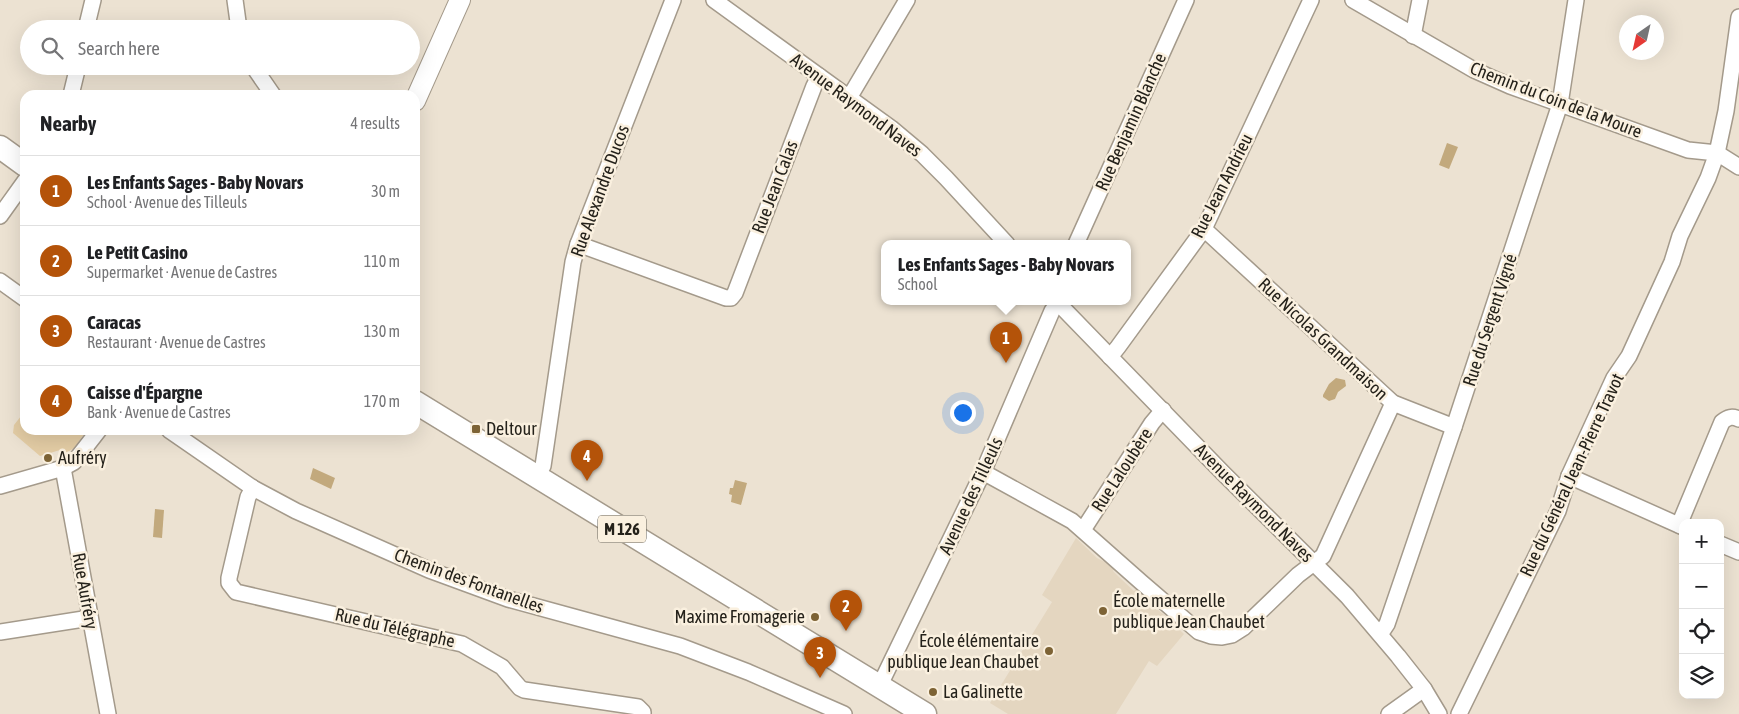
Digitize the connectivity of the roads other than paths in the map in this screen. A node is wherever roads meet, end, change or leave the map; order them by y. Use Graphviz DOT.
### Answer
graph roads {
  1 [pos="93,0"];
  2 [pos="235,0"];
  3 [pos="460,0"];
  4 [pos="673,0"];
  5 [pos="714,0"];
  6 [pos="906,0"];
  7 [pos="1186,0"];
  8 [pos="1311,0"];
  9 [pos="1352,0"];
  10 [pos="1420,0"];
  11 [pos="1576,0"];
  12 [pos="1739,17"];
  13 [pos="88,20"];
  14 [pos="238,20"];
  15 [pos="1414,36"];
  16 [pos="76,75"];
  17 [pos="259,75"];
  18 [pos="819,76"];
  19 [pos="72,90"];
  20 [pos="270,90"];
  21 [pos="420,90"];
  22 [pos="849,98"];
  23 [pos="1560,104"];
  24 [pos="0,147"];
  25 [pos="1717,153"];
  26 [pos="20,161"];
  27 [pos="1739,167"];
  28 [pos="20,188"];
  29 [pos="0,216"];
  30 [pos="1204,229"];
  31 [pos="1003,240"];
  32 [pos="1078,240"];
  33 [pos="578,244"];
  34 [pos="0,281"];
  35 [pos="20,295"];
  36 [pos="1056,305"];
  37 [pos="1061,305"];
  38 [pos="1110,357"];
  39 [pos="1393,403"];
  40 [pos="420,405"];
  41 [pos="1163,410"];
  42 [pos="1739,419"];
  43 [pos="1454,427"];
  44 [pos="95,435"];
  45 [pos="177,435"];
  46 [pos="63,468"];
  47 [pos="983,472"];
  48 [pos="1569,476"];
  49 [pos="537,477"];
  50 [pos="0,486"];
  51 [pos="253,488"];
  52 [pos="1684,519"];
  53 [pos="1679,525"];
  54 [pos="1084,530"];
  55 [pos="1724,546"];
  56 [pos="1739,552"];
  57 [pos="1314,563"];
  58 [pos="90,618"];
  59 [pos="0,632"];
  60 [pos="1380,633"];
  61 [pos="879,687"];
  62 [pos="1424,689"];
  63 [pos="108,714"];
  64 [pos="643,714"];
  65 [pos="844,714"];
  66 [pos="925,714"];
  67 [pos="1390,714"];
  68 [pos="1439,714"];
  69 [pos="1459,714"];
  1 -- 13 [label="street"];
  2 -- 14 [label="street"];
  3 -- 21 [label="street"];
  4 -- 33 [label="street, Rue Alexandre Ducos"];
  5 -- 18 [label="street, Avenue Raymond Naves"];
  6 -- 22 [label="street"];
  7 -- 32 [label="street, Rue Benjamin Blanche"];
  8 -- 30 [label="street, Rue Jean Andrieu"];
  9 -- 15 [label="street, Chemin du Coin de la Moure"];
  10 -- 15 [label="street"];
  11 -- 23 [label="street, Rue du Sergent Vigné"];
  12 -- 25 [label="street, Rue du Général Jean-Pierre Travot"];
  15 -- 23 [label="street, Chemin du Coin de la Moure"];
  16 -- 19 [label="street"];
  17 -- 20 [label="street"];
  18 -- 22 [label="street, Avenue Raymond Naves"];
  18 -- 33 [label="street, Rue Jean Calas"];
  22 -- 31 [label="street, Avenue Raymond Naves"];
  23 -- 25 [label="street, Chemin du Coin de la Moure"];
  23 -- 43 [label="street, Rue du Sergent Vigné"];
  24 -- 26 [label="main road"];
  25 -- 27 [label="street, Chemin du Coin de la Moure"];
  25 -- 48 [label="street, Rue du Général Jean-Pierre Travot"];
  28 -- 29 [label="street"];
  30 -- 38 [label="street, Rue Jean Andrieu"];
  30 -- 39 [label="street, Rue Nicolas Grandmaison"];
  33 -- 49 [label="street, Rue Alexandre Ducos"];
  34 -- 35 [label="street"];
  36 -- 47 [label="street, Avenue des Tilleuls"];
  37 -- 38 [label="street, Avenue Raymond Naves"];
  38 -- 41 [label="street, Avenue Raymond Naves"];
  39 -- 43 [label="street, Rue Nicolas Grandmaison"];
  39 -- 57 [label="street"];
  40 -- 49 [label="main road, M 126"];
  41 -- 54 [label="street, Rue Laloubère"];
  41 -- 57 [label="street, Avenue Raymond Naves"];
  42 -- 52 [label="street"];
  43 -- 60 [label="street, Rue du Sergent Vigné"];
  44 -- 46 [label="street"];
  45 -- 51 [label="street, Chemin des Fontanelles"];
  46 -- 50 [label="street"];
  46 -- 58 [label="street, Rue Aufréry"];
  47 -- 54 [label="street"];
  47 -- 61 [label="street, Avenue des Tilleuls"];
  48 -- 53 [label="street"];
  48 -- 69 [label="street, Rue du Général Jean-Pierre Travot"];
  49 -- 61 [label="main road, M 126"];
  51 -- 64 [label="street, Rue du Télégraphe"];
  51 -- 65 [label="street, Chemin des Fontanelles"];
  54 -- 57 [label="street"];
  55 -- 56 [label="street"];
  57 -- 60 [label="street, Avenue Raymond Naves"];
  58 -- 59 [label="street"];
  58 -- 63 [label="street, Rue Aufréry"];
  60 -- 62 [label="street, Avenue Raymond Naves"];
  61 -- 66 [label="main road, M 126"];
  62 -- 67 [label="street"];
  62 -- 68 [label="street, Avenue Raymond Naves"];
}
